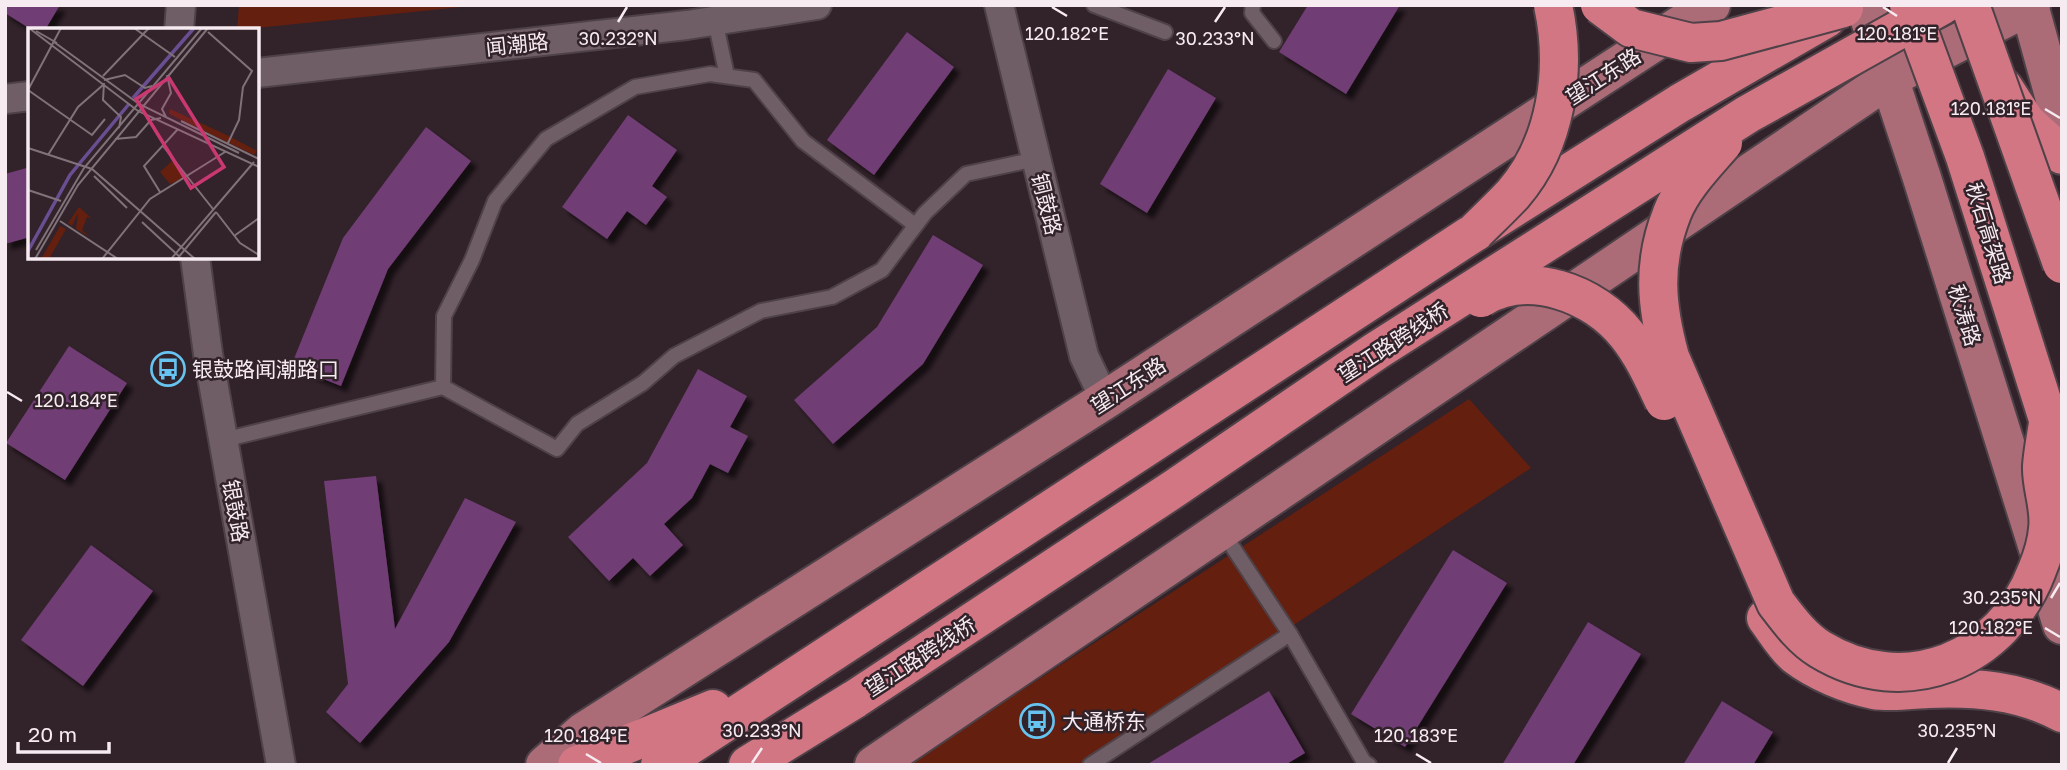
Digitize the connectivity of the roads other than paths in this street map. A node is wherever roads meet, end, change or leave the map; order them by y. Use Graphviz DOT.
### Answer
graph roads {
  1 [pos="181,5"];
  2 [pos="817,5"];
  3 [pos="999,5"];
  4 [pos="1094,5"];
  5 [pos="1253,5"];
  6 [pos="1553,5"];
  7 [pos="1600,5"];
  8 [pos="1711,5"];
  9 [pos="1909,5"];
  10 [pos="1942,5"];
  11 [pos="1970,5"];
  12 [pos="2030,5"];
  13 [pos="1853,6"];
  14 [pos="715,20"];
  15 [pos="178,28"];
  16 [pos="1165,32"];
  17 [pos="1274,41"];
  18 [pos="259,73"];
  19 [pos="1994,73"];
  20 [pos="727,76"];
  21 [pos="1890,78"];
  22 [pos="28,96"];
  23 [pos="5,99"];
  24 [pos="1748,114"];
  25 [pos="2062,125"];
  26 [pos="2062,155"];
  27 [pos="1036,159"];
  28 [pos="915,225"];
  29 [pos="1475,232"];
  30 [pos="195,259"];
  31 [pos="2062,264"];
  32 [pos="1376,351"];
  33 [pos="443,387"];
  34 [pos="1105,400"];
  35 [pos="2048,424"];
  36 [pos="223,440"];
  37 [pos="2062,464"];
  38 [pos="1221,530"];
  39 [pos="2062,625"];
  40 [pos="1290,634"];
  41 [pos="804,669"];
  42 [pos="2062,713"];
  43 [pos="1364,764"];
  44 [pos="281,765"];
  45 [pos="545,765"];
  46 [pos="577,765"];
  47 [pos="660,765"];
  48 [pos="748,765"];
  49 [pos="874,765"];
  50 [pos="1090,765"];
  1 -- 15 [label="street"];
  2 -- 14 [label="street, 闻潮路"];
  3 -- 27 [label="street, 铜鼓路"];
  4 -- 16 [label="lane"];
  5 -- 17 [label="lane"];
  6 -- 29 [label="highway, bridge"];
  7 -- 13 [label="highway, bridge"];
  8 -- 34 [label="main road, 望江东路"];
  9 -- 35 [label="highway, 秋石高架路, bridge"];
  10 -- 24 [label="highway, 望江路跨线桥, bridge"];
  11 -- 19 [label="highway, bridge"];
  12 -- 21 [label="main road"];
  12 -- 25 [label="main road"];
  13 -- 21 [label="main road, 秋涛路"];
  13 -- 29 [label="highway, bridge"];
  14 -- 18 [label="street, 闻潮路"];
  14 -- 20 [label="lane"];
  19 -- 26 [label="highway, bridge"];
  19 -- 31 [label="highway, bridge"];
  20 -- 28 [label="lane"];
  20 -- 33 [label="lane"];
  21 -- 38 [label="main road"];
  21 -- 39 [label="main road, 秋涛路"];
  22 -- 23 [label="street"];
  24 -- 32 [label="highway, 望江路跨线桥, bridge"];
  24 -- 35 [label="highway, bridge"];
  27 -- 28 [label="lane"];
  27 -- 34 [label="street, 铜鼓路"];
  28 -- 33 [label="lane"];
  29 -- 41 [label="highway"];
  30 -- 36 [label="street, 银鼓路"];
  32 -- 42 [label="highway, bridge"];
  32 -- 48 [label="highway, 望江路跨线桥, bridge"];
  33 -- 36 [label="lane"];
  34 -- 45 [label="main road, 望江东路"];
  35 -- 37 [label="highway, 秋石高架路, bridge"];
  36 -- 44 [label="street, 银鼓路"];
  38 -- 40 [label="lane"];
  38 -- 49 [label="main road"];
  40 -- 43 [label="lane"];
  40 -- 50 [label="lane"];
  41 -- 46 [label="highway"];
  41 -- 47 [label="highway"];
}
